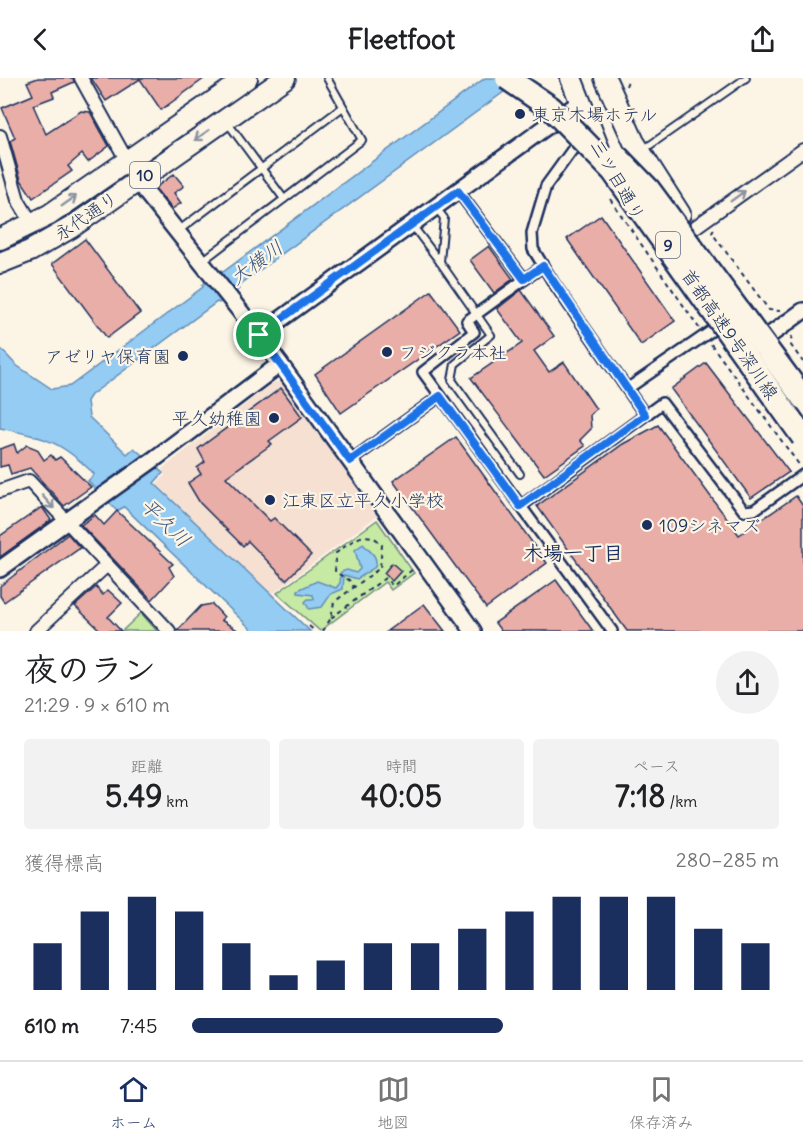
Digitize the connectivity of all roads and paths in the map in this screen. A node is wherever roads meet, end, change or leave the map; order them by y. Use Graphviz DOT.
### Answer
graph roads {
  1 [pos="81,78"];
  2 [pos="247,78"];
  3 [pos="285,78"];
  4 [pos="327,78"];
  5 [pos="509,78"];
  6 [pos="571,78"];
  7 [pos="628,78"];
  8 [pos="746,78"];
  9 [pos="612,82"];
  10 [pos="579,103"];
  11 [pos="343,107"];
  12 [pos="225,119"];
  13 [pos="589,127"];
  14 [pos="0,136"];
  15 [pos="803,150"];
  16 [pos="640,151"];
  17 [pos="127,161"];
  18 [pos="261,168"];
  19 [pos="136,181"];
  20 [pos="458,191"];
  21 [pos="605,192"];
  22 [pos="284,199"];
  23 [pos="436,207"];
  24 [pos="716,222"];
  25 [pos="33,225"];
  26 [pos="412,225"];
  27 [pos="691,230"];
  28 [pos="177,232"];
  29 [pos="0,239"];
  30 [pos="440,262"];
  31 [pos="0,263"];
  32 [pos="543,266"];
  33 [pos="204,268"];
  34 [pos="524,279"];
  35 [pos="787,310"];
  36 [pos="803,311"];
  37 [pos="477,314"];
  38 [pos="794,329"];
  39 [pos="710,331"];
  40 [pos="259,335"];
  41 [pos="768,337"];
  42 [pos="738,358"];
  43 [pos="803,362"];
  44 [pos="280,364"];
  45 [pos="803,385"];
  46 [pos="627,389"];
  47 [pos="440,396"];
  48 [pos="803,398"];
  49 [pos="645,415"];
  50 [pos="803,437"];
  51 [pos="803,451"];
  52 [pos="350,461"];
  53 [pos="803,473"];
  54 [pos="520,474"];
  55 [pos="0,491"];
  56 [pos="520,506"];
  57 [pos="66,522"];
  58 [pos="385,535"];
  59 [pos="379,540"];
  60 [pos="107,564"];
  61 [pos="417,566"];
  62 [pos="0,569"];
  63 [pos="354,587"];
  64 [pos="331,618"];
  65 [pos="309,626"];
  66 [pos="36,631"];
  67 [pos="169,631"];
  68 [pos="315,631"];
  69 [pos="323,631"];
  70 [pos="473,631"];
  71 [pos="612,631"];
  1 -- 17 [label="street"];
  2 -- 17 [label="main road, 永代通り / 10"];
  3 -- 12 [label="main road, 永代通り / 10"];
  4 -- 11 [label="lane"];
  5 -- 48 [label="highway, 首都高速9号深川線 / 9, bridge"];
  5 -- 50 [label="highway, 首都高速9号深川線 / 9, bridge"];
  6 -- 10 [label="main road, 三ツ目通り"];
  7 -- 9 [label="path"];
  8 -- 16 [label="lane"];
  9 -- 16 [label="main road, 三ツ目通り"];
  10 -- 13 [label="main road, 三ツ目通り"];
  10 -- 20 [label="street"];
  11 -- 18 [label="lane"];
  11 -- 22 [label="lane"];
  12 -- 18 [label="lane"];
  12 -- 19 [label="main road, 永代通り / 10, one-way"];
  13 -- 32 [label="street"];
  13 -- 39 [label="main road, 三ツ目通り"];
  14 -- 25 [label="street"];
  27 -- 15 [label="street, one-way"];
  16 -- 27 [label="main road, 三ツ目通り"];
  17 -- 19 [label="street"];
  25 -- 17 [label="main road, 永代通り / 10, one-way"];
  18 -- 22 [label="lane"];
  18 -- 28 [label="lane"];
  19 -- 28 [label="street"];
  19 -- 31 [label="main road, 永代通り / 10"];
  20 -- 23 [label="street"];
  20 -- 34 [label="street"];
  21 -- 39 [label="path"];
  22 -- 33 [label="lane"];
  23 -- 26 [label="street"];
  23 -- 30 [label="lane"];
  24 -- 35 [label="path"];
  25 -- 29 [label="main road, 永代通り / 10"];
  26 -- 30 [label="lane"];
  26 -- 40 [label="street"];
  27 -- 41 [label="main road, 三ツ目通り"];
  28 -- 33 [label="street"];
  30 -- 37 [label="lane"];
  32 -- 34 [label="street"];
  32 -- 46 [label="street"];
  33 -- 40 [label="street"];
  34 -- 37 [label="street"];
  36 -- 41 [label="street"];
  37 -- 47 [label="street"];
  37 -- 54 [label="lane"];
  38 -- 43 [label="path"];
  39 -- 42 [label="main road, 三ツ目通り"];
  39 -- 46 [label="street"];
  39 -- 53 [label="path"];
  40 -- 44 [label="street"];
  41 -- 42 [label="street"];
  41 -- 45 [label="main road, 三ツ目通り"];
  42 -- 51 [label="main road, 三ツ目通り"];
  44 -- 52 [label="street"];
  44 -- 57 [label="street"];
  46 -- 49 [label="street"];
  47 -- 52 [label="street"];
  47 -- 56 [label="street"];
  49 -- 53 [label="street"];
  49 -- 56 [label="street"];
  52 -- 70 [label="street"];
  55 -- 57 [label="street, one-way"];
  56 -- 71 [label="street"];
  57 -- 60 [label="street"];
  57 -- 62 [label="street"];
  58 -- 59 [label="path"];
  59 -- 63 [label="path"];
  59 -- 63 [label="path"];
  60 -- 66 [label="street"];
  60 -- 67 [label="street"];
  61 -- 64 [label="path"];
  63 -- 64 [label="path"];
  64 -- 69 [label="path"];
  65 -- 68 [label="path"];
}
